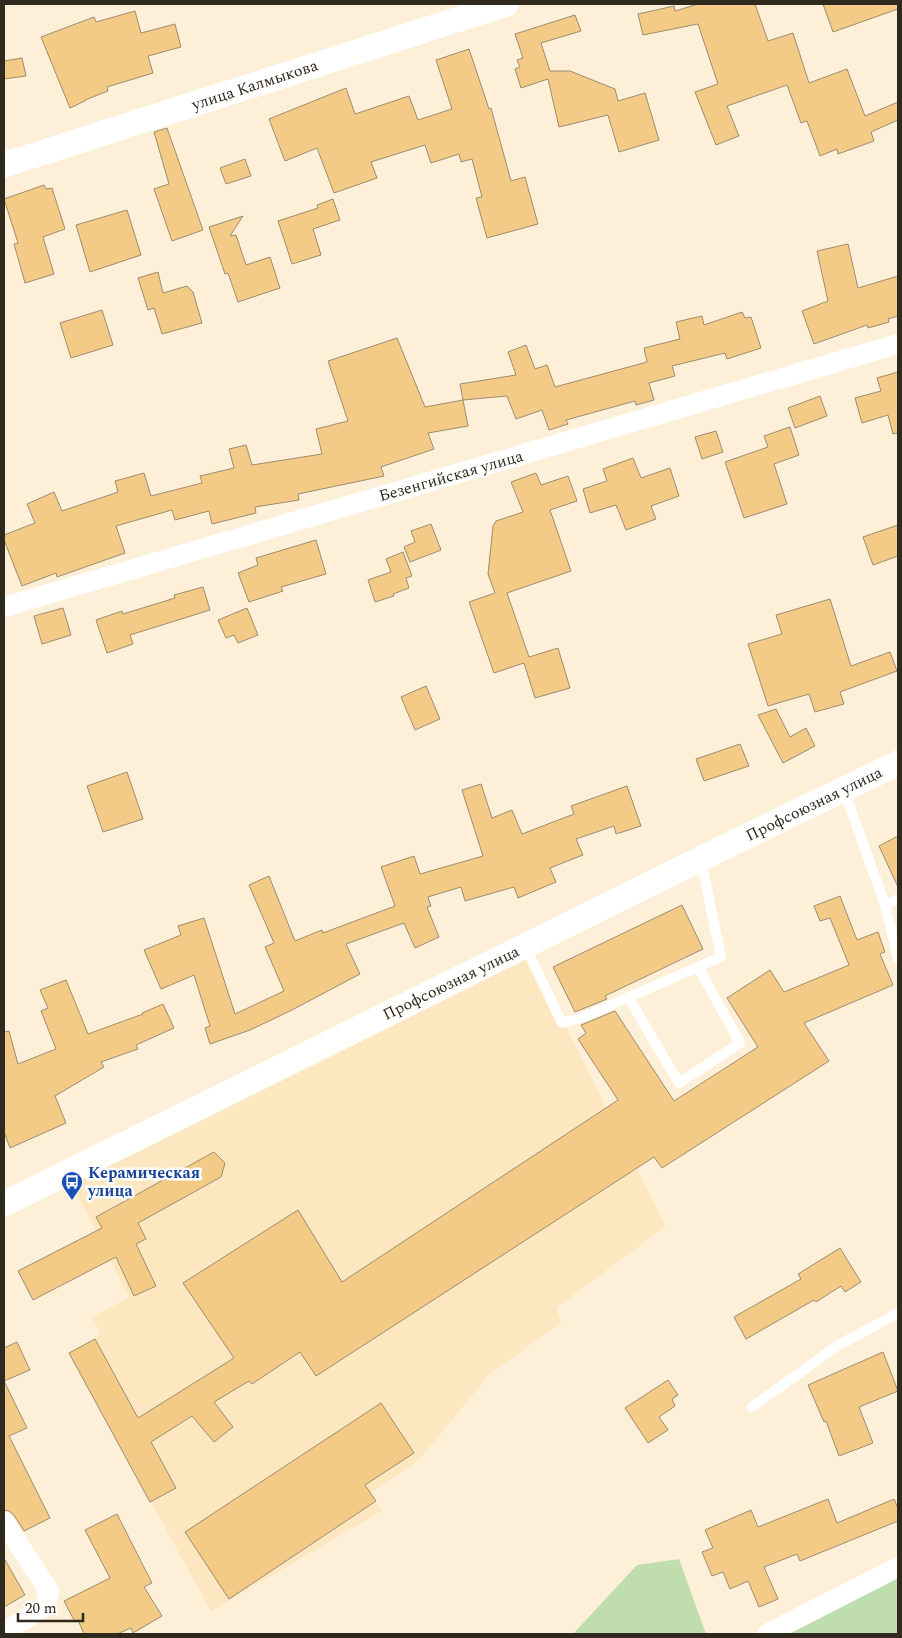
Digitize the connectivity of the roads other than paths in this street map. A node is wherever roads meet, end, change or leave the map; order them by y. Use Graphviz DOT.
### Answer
graph roads {
  1 [pos="506,4"];
  2 [pos="4,165"];
  3 [pos="898,344"];
  4 [pos="4,607"];
  5 [pos="898,763"];
  6 [pos="844,789"];
  7 [pos="701,859"];
  8 [pos="898,899"];
  9 [pos="885,905"];
  10 [pos="524,946"];
  11 [pos="898,958"];
  12 [pos="698,967"];
  13 [pos="628,997"];
  14 [pos="4,1204"];
  15 [pos="898,1312"];
  16 [pos="752,1407"];
  17 [pos="4,1522"];
  18 [pos="898,1567"];
  19 [pos="4,1632"];
  20 [pos="767,1634"];
  1 -- 2 [label="street, улица Калмыкова"];
  3 -- 4 [label="street, Безенгийская улица"];
  5 -- 6 [label="street, Профсоюзная улица"];
  6 -- 7 [label="street, Профсоюзная улица"];
  6 -- 9 [label="lane"];
  7 -- 10 [label="street, Профсоюзная улица"];
  7 -- 12 [label="lane"];
  8 -- 9 [label="lane"];
  9 -- 11 [label="lane"];
  10 -- 13 [label="lane"];
  10 -- 14 [label="street, Профсоюзная улица"];
  12 -- 13 [label="lane"];
  12 -- 13 [label="lane"];
  15 -- 16 [label="lane"];
  17 -- 19 [label="street"];
  18 -- 20 [label="street"];
}
